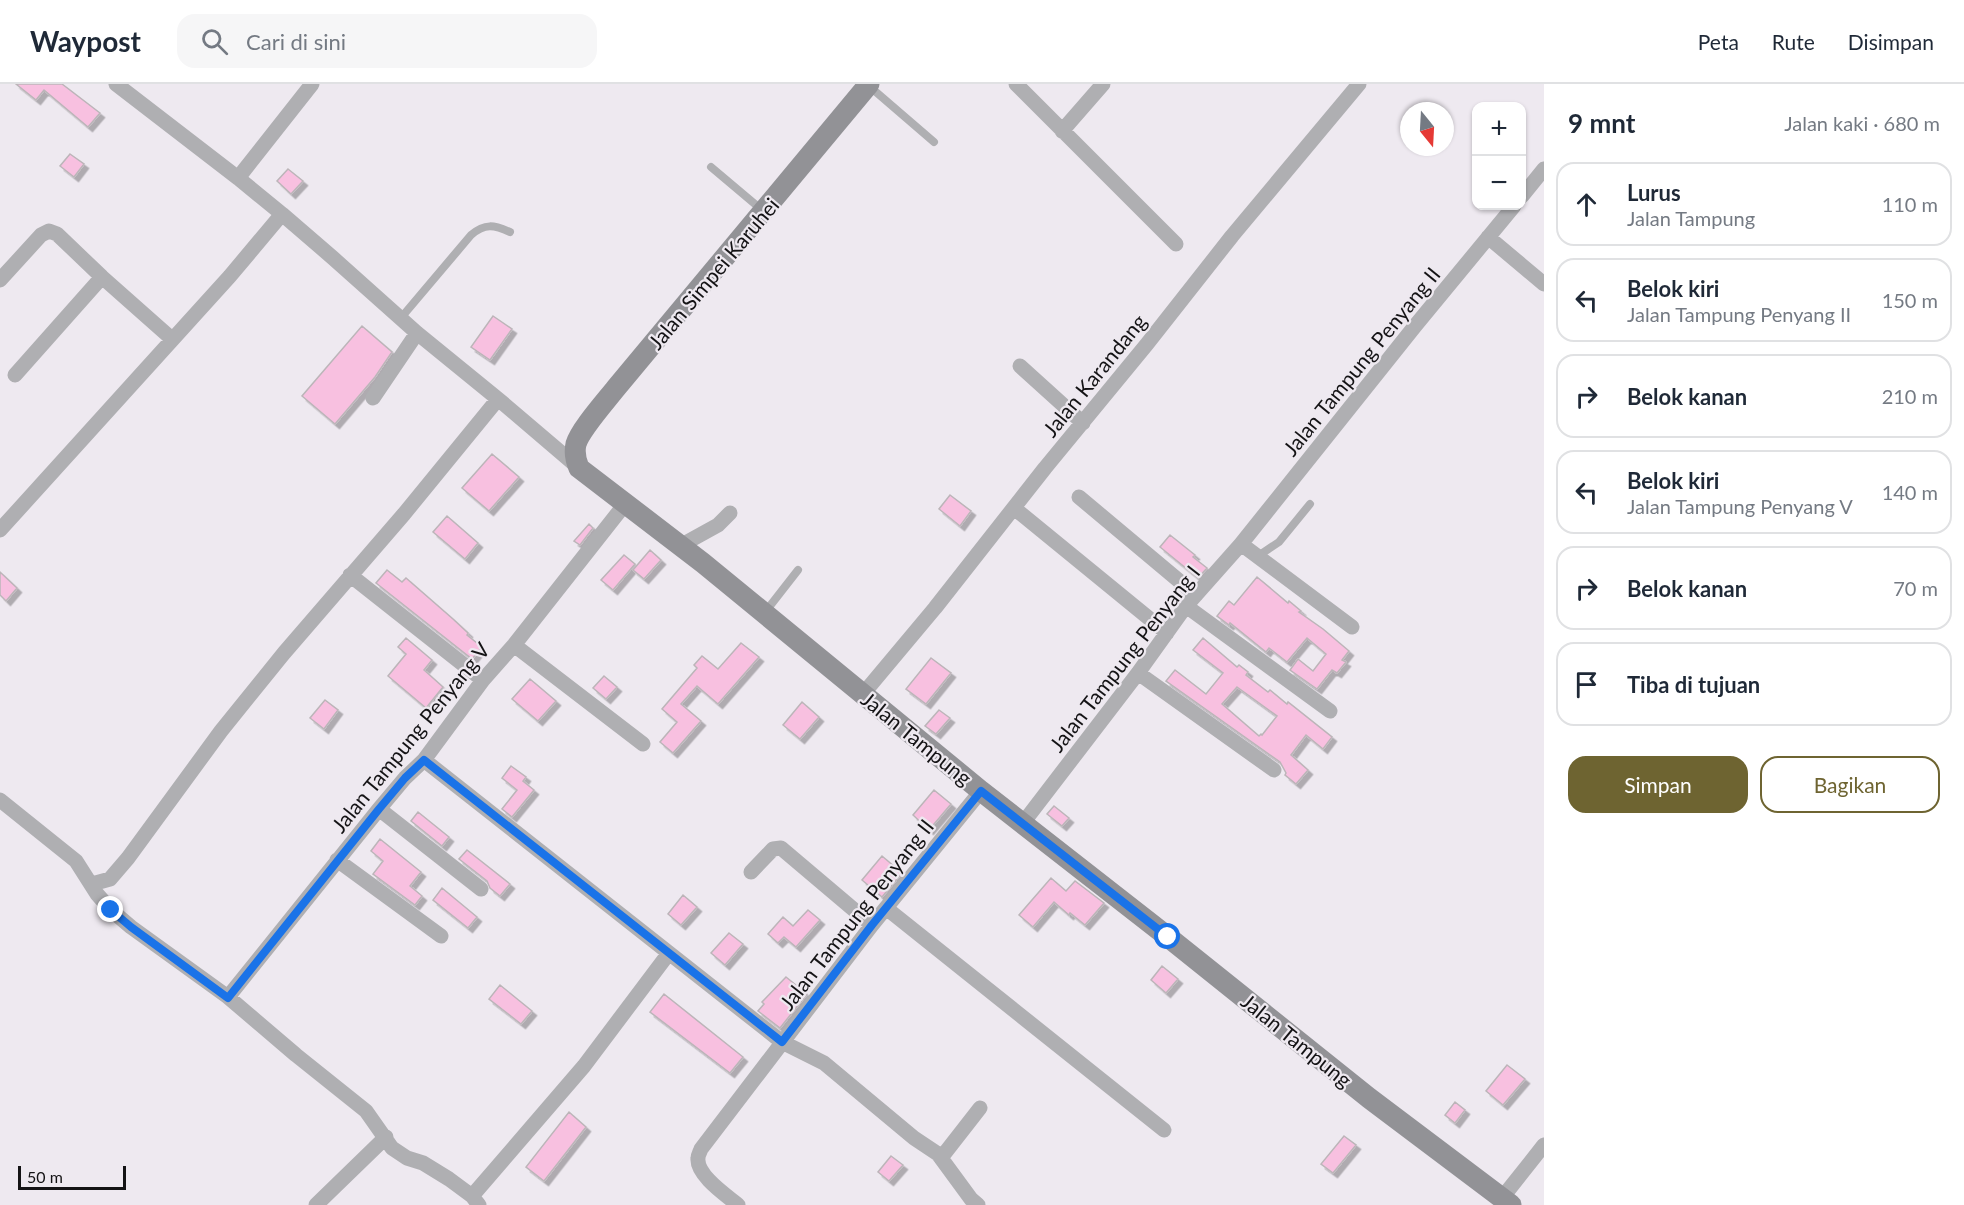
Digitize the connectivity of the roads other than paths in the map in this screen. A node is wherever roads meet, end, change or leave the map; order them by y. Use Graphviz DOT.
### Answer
graph roads {
  1 [pos="116,84"];
  2 [pos="312,84"];
  3 [pos="1016,84"];
  4 [pos="1102,84"];
  5 [pos="1359,84"];
  6 [pos="868,85"];
  7 [pos="1062,131"];
  8 [pos="934,142"];
  9 [pos="711,167"];
  10 [pos="1544,169"];
  11 [pos="238,178"];
  12 [pos="1526,190"];
  13 [pos="1511,210"];
  14 [pos="763,211"];
  15 [pos="282,214"];
  16 [pos="510,232"];
  17 [pos="1488,237"];
  18 [pos="1176,244"];
  19 [pos="102,277"];
  20 [pos="0,280"];
  21 [pos="1544,284"];
  22 [pos="400,318"];
  23 [pos="417,333"];
  24 [pos="172,339"];
  25 [pos="1020,366"];
  26 [pos="15,375"];
  27 [pos="373,398"];
  28 [pos="498,399"];
  29 [pos="1083,423"];
  30 [pos="579,468"];
  31 [pos="1079,497"];
  32 [pos="625,504"];
  33 [pos="1310,504"];
  34 [pos="1014,508"];
  35 [pos="730,513"];
  36 [pos="0,530"];
  37 [pos="1241,544"];
  38 [pos="680,546"];
  39 [pos="1258,556"];
  40 [pos="798,570"];
  41 [pos="350,575"];
  42 [pos="1191,601"];
  43 [pos="764,613"];
  44 [pos="1352,627"];
  45 [pos="1167,633"];
  46 [pos="514,645"];
  47 [pos="1137,673"];
  48 [pos="483,680"];
  49 [pos="863,694"];
  50 [pos="1330,711"];
  51 [pos="643,744"];
  52 [pos="424,760"];
  53 [pos="1274,770"];
  54 [pos="981,791"];
  55 [pos="0,800"];
  56 [pos="379,809"];
  57 [pos="1023,823"];
  58 [pos="337,860"];
  59 [pos="751,872"];
  60 [pos="92,884"];
  61 [pos="481,889"];
  62 [pos="886,908"];
  63 [pos="872,925"];
  64 [pos="441,936"];
  65 [pos="669,953"];
  66 [pos="228,998"];
  67 [pos="782,1042"];
  68 [pos="980,1108"];
  69 [pos="1164,1130"];
  70 [pos="386,1137"];
  71 [pos="1544,1145"];
  72 [pos="941,1158"];
  73 [pos="475,1201"];
  74 [pos="1506,1201"];
  75 [pos="316,1205"];
  76 [pos="738,1205"];
  77 [pos="978,1205"];
  1 -- 11 [label="street"];
  2 -- 11 [label="street"];
  3 -- 7 [label="street"];
  4 -- 7 [label="street"];
  5 -- 29 [label="street, Jalan Karandang"];
  6 -- 8 [label="lane"];
  6 -- 14 [label="main road, Jalan Simpei Karuhei"];
  7 -- 18 [label="street"];
  9 -- 14 [label="lane"];
  10 -- 12 [label="street"];
  11 -- 15 [label="street"];
  13 -- 17 [label="street, Jalan Tampung Penyang II"];
  14 -- 30 [label="main road, Jalan Simpei Karuhei"];
  15 -- 22 [label="street"];
  15 -- 24 [label="street"];
  16 -- 22 [label="lane"];
  17 -- 21 [label="street"];
  17 -- 37 [label="street, Jalan Tampung Penyang II"];
  19 -- 20 [label="street"];
  19 -- 24 [label="street"];
  19 -- 26 [label="street"];
  22 -- 23 [label="street"];
  23 -- 27 [label="street"];
  23 -- 28 [label="street"];
  24 -- 36 [label="street"];
  25 -- 29 [label="street"];
  28 -- 30 [label="street"];
  28 -- 41 [label="street"];
  29 -- 34 [label="street, Jalan Karandang"];
  30 -- 32 [label="main road, Jalan Tampung"];
  31 -- 42 [label="street"];
  32 -- 38 [label="main road, Jalan Tampung"];
  32 -- 46 [label="street, Jalan Tampung Penyang V"];
  33 -- 39 [label="lane"];
  34 -- 45 [label="street"];
  34 -- 49 [label="street, Jalan Karandang"];
  35 -- 38 [label="street"];
  37 -- 39 [label="street"];
  37 -- 42 [label="street, Jalan Tampung Penyang I"];
  38 -- 43 [label="main road, Jalan Tampung"];
  39 -- 44 [label="street"];
  40 -- 43 [label="lane"];
  41 -- 48 [label="street"];
  41 -- 60 [label="street"];
  42 -- 45 [label="street, Jalan Tampung Penyang I"];
  42 -- 50 [label="street"];
  43 -- 49 [label="main road, Jalan Tampung"];
  45 -- 47 [label="street, Jalan Tampung Penyang I"];
  46 -- 48 [label="street, Jalan Tampung Penyang V"];
  46 -- 51 [label="street"];
  47 -- 53 [label="street"];
  47 -- 57 [label="street, Jalan Tampung Penyang I"];
  48 -- 52 [label="street, Jalan Tampung Penyang V"];
  49 -- 54 [label="main road, Jalan Tampung"];
  52 -- 56 [label="street, Jalan Tampung Penyang V"];
  52 -- 65 [label="street"];
  54 -- 57 [label="main road, Jalan Tampung"];
  54 -- 62 [label="street, Jalan Tampung Penyang II"];
  55 -- 60 [label="street"];
  56 -- 58 [label="street, Jalan Tampung Penyang V"];
  56 -- 61 [label="street"];
  57 -- 74 [label="main road, Jalan Tampung"];
  58 -- 64 [label="street"];
  58 -- 66 [label="street, Jalan Tampung Penyang V"];
  59 -- 63 [label="street"];
  60 -- 66 [label="street"];
  62 -- 63 [label="street, Jalan Tampung Penyang II"];
  62 -- 69 [label="street"];
  63 -- 67 [label="street, Jalan Tampung Penyang II"];
  65 -- 67 [label="street"];
  65 -- 73 [label="street"];
  66 -- 70 [label="street"];
  67 -- 72 [label="street"];
  67 -- 76 [label="street, Jalan Tampung Penyang II"];
  68 -- 72 [label="street"];
  70 -- 73 [label="street"];
  70 -- 75 [label="street"];
  71 -- 74 [label="street"];
  72 -- 77 [label="street"];
}
